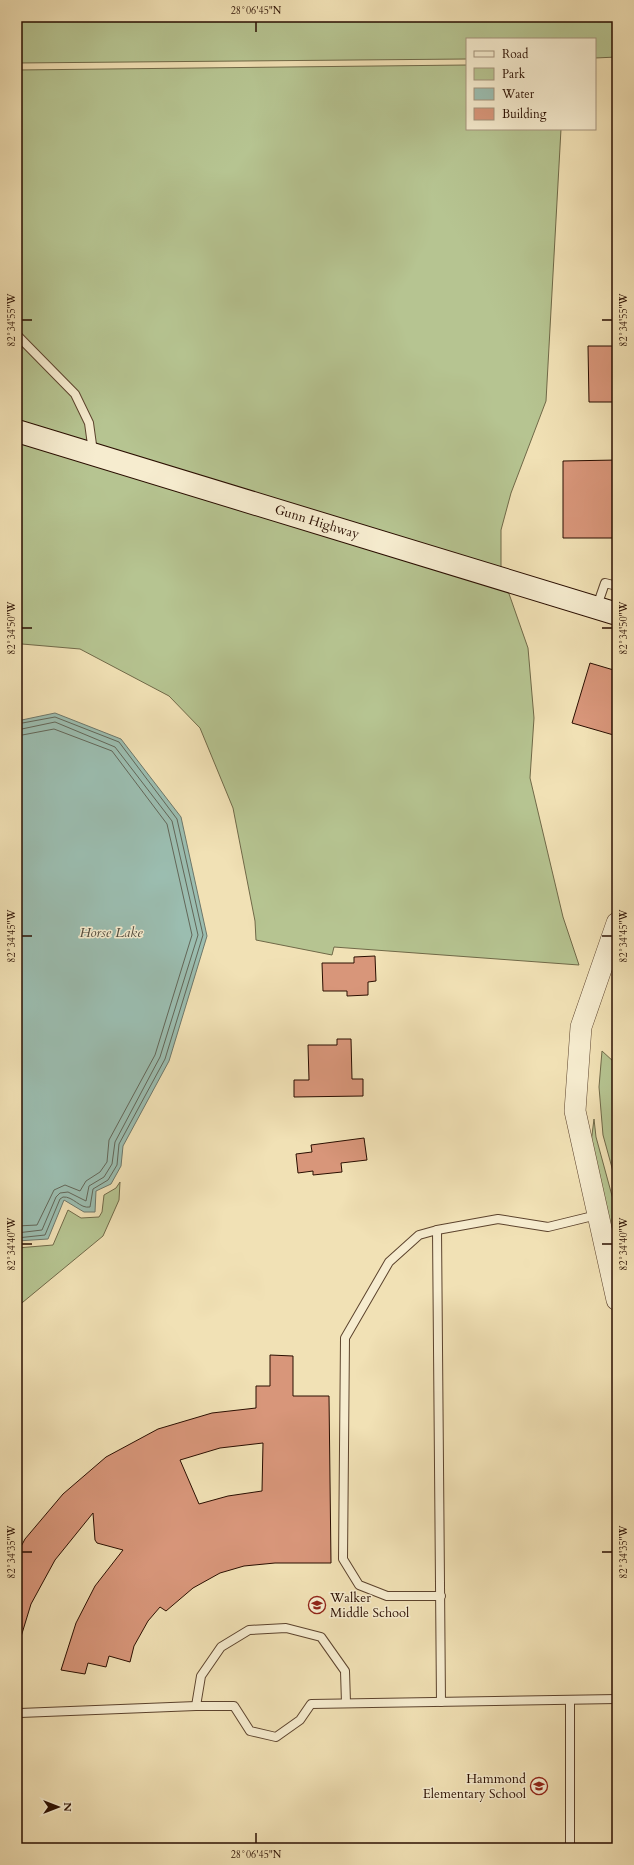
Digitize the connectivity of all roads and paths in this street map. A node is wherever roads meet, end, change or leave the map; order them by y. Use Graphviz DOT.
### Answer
graph roads {
  1 [pos="17,335"];
  2 [pos="17,431"];
  3 [pos="94,455"];
  4 [pos="617,586"];
  5 [pos="597,608"];
  6 [pos="617,614"];
  7 [pos="617,923"];
  8 [pos="598,1215"];
  9 [pos="437,1230"];
  10 [pos="617,1300"];
  11 [pos="441,1596"];
  12 [pos="617,1699"];
  13 [pos="570,1700"];
  14 [pos="441,1702"];
  15 [pos="346,1703"];
  16 [pos="196,1706"];
  17 [pos="20,1713"];
  18 [pos="570,1848"];
  1 -- 3 [label="lane"];
  2 -- 3 [label="main road, Gunn Highway"];
  3 -- 5 [label="main road, Gunn Highway"];
  4 -- 5 [label="lane"];
  5 -- 6 [label="main road, Gunn Highway"];
  7 -- 8 [label="street"];
  8 -- 9 [label="lane"];
  8 -- 10 [label="street"];
  9 -- 11 [label="lane"];
  9 -- 11 [label="lane"];
  11 -- 14 [label="lane"];
  12 -- 13 [label="lane"];
  13 -- 14 [label="lane"];
  13 -- 18 [label="lane"];
  14 -- 15 [label="lane"];
  15 -- 16 [label="lane"];
  15 -- 16 [label="lane"];
  16 -- 17 [label="lane"];
}
